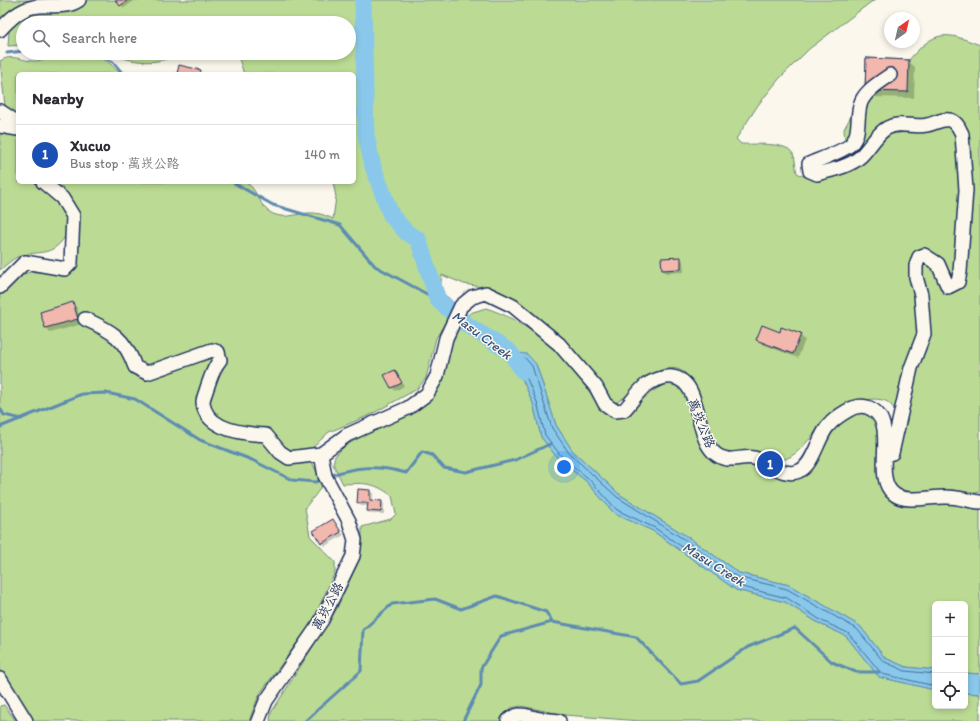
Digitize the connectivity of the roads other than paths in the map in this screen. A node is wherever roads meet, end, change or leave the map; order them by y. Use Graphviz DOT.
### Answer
graph roads {
  1 [pos="73,1"];
  2 [pos="0,30"];
  3 [pos="890,75"];
  4 [pos="0,111"];
  5 [pos="16,122"];
  6 [pos="0,126"];
  7 [pos="16,129"];
  8 [pos="44,184"];
  9 [pos="0,287"];
  10 [pos="85,319"];
  11 [pos="321,454"];
  12 [pos="885,455"];
  13 [pos="980,502"];
  14 [pos="0,679"];
  15 [pos="26,721"];
  16 [pos="258,721"];
  17 [pos="508,721"];
  18 [pos="559,721"];
  1 -- 2 [label="street"];
  3 -- 12 [label="street"];
  4 -- 5 [label="street"];
  6 -- 7 [label="street"];
  8 -- 9 [label="street"];
  10 -- 11 [label="street"];
  11 -- 12 [label="street, 萬崁公路"];
  11 -- 16 [label="street, 萬崁公路"];
  12 -- 13 [label="street, 萬崁公路"];
  14 -- 15 [label="street"];
  17 -- 18 [label="street"];
}
